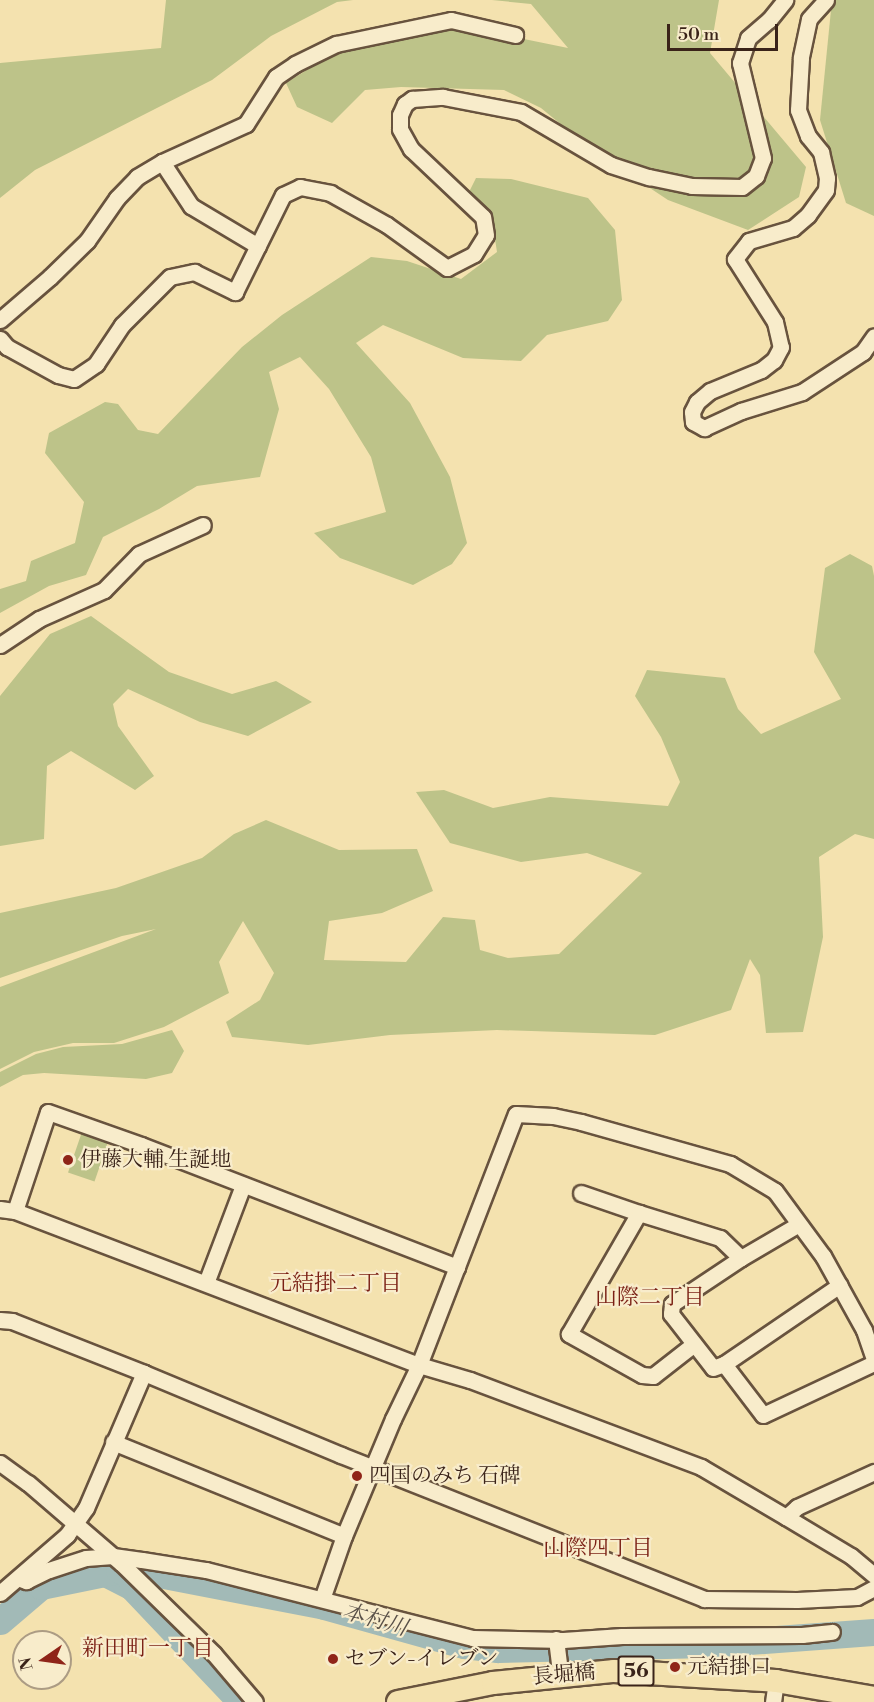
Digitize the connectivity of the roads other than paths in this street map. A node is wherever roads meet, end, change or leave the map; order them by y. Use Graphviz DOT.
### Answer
graph roads {
  1 [pos="785,0"];
  2 [pos="826,0"];
  3 [pos="515,35"];
  4 [pos="162,162"];
  5 [pos="258,246"];
  6 [pos="0,320"];
  7 [pos="874,336"];
  8 [pos="0,339"];
  9 [pos="203,525"];
  10 [pos="0,645"];
  11 [pos="243,1185"];
  12 [pos="581,1193"];
  13 [pos="8,1210"];
  14 [pos="639,1213"];
  15 [pos="799,1224"];
  16 [pos="741,1258"];
  17 [pos="457,1267"];
  18 [pos="206,1283"];
  19 [pos="840,1285"];
  20 [pos="0,1320"];
  21 [pos="694,1344"];
  22 [pos="874,1361"];
  23 [pos="724,1364"];
  24 [pos="419,1365"];
  25 [pos="144,1373"];
  26 [pos="113,1442"];
  27 [pos="0,1463"];
  28 [pos="374,1467"];
  29 [pos="874,1472"];
  30 [pos="786,1516"];
  31 [pos="75,1525"];
  32 [pos="344,1536"];
  33 [pos="117,1560"];
  34 [pos="874,1575"];
  35 [pos="18,1578"];
  36 [pos="874,1588"];
  37 [pos="0,1593"];
  38 [pos="322,1599"];
  39 [pos="832,1632"];
  40 [pos="557,1653"];
  41 [pos="774,1691"];
  42 [pos="874,1698"];
  43 [pos="255,1702"];
  44 [pos="398,1702"];
  1 -- 5 [label="street"];
  2 -- 7 [label="street"];
  3 -- 4 [label="street"];
  4 -- 5 [label="street"];
  4 -- 6 [label="street"];
  5 -- 8 [label="street"];
  9 -- 10 [label="street"];
  11 -- 13 [label="street"];
  11 -- 17 [label="street"];
  11 -- 18 [label="street"];
  12 -- 14 [label="street"];
  13 -- 18 [label="street"];
  14 -- 16 [label="street"];
  14 -- 21 [label="street"];
  15 -- 16 [label="street"];
  15 -- 17 [label="street"];
  15 -- 19 [label="street"];
  16 -- 21 [label="street"];
  17 -- 24 [label="street"];
  18 -- 24 [label="street"];
  19 -- 22 [label="street"];
  19 -- 23 [label="street"];
  20 -- 25 [label="street"];
  21 -- 23 [label="street"];
  22 -- 23 [label="street"];
  24 -- 28 [label="street"];
  24 -- 30 [label="street"];
  25 -- 26 [label="street"];
  25 -- 28 [label="street"];
  26 -- 31 [label="street"];
  26 -- 32 [label="street"];
  27 -- 31 [label="street"];
  28 -- 32 [label="street"];
  28 -- 36 [label="street"];
  29 -- 30 [label="street"];
  30 -- 34 [label="street"];
  31 -- 33 [label="street"];
  31 -- 35 [label="street"];
  32 -- 38 [label="street"];
  33 -- 35 [label="street"];
  33 -- 38 [label="street"];
  33 -- 43 [label="street"];
  35 -- 37 [label="street"];
  38 -- 40 [label="street"];
  39 -- 40 [label="street"];
  40 -- 41 [label="highway, 長堀橋 / 56"];
  40 -- 44 [label="highway, 長堀橋 / 56"];
  41 -- 42 [label="highway, 長堀橋 / 56"];
}
